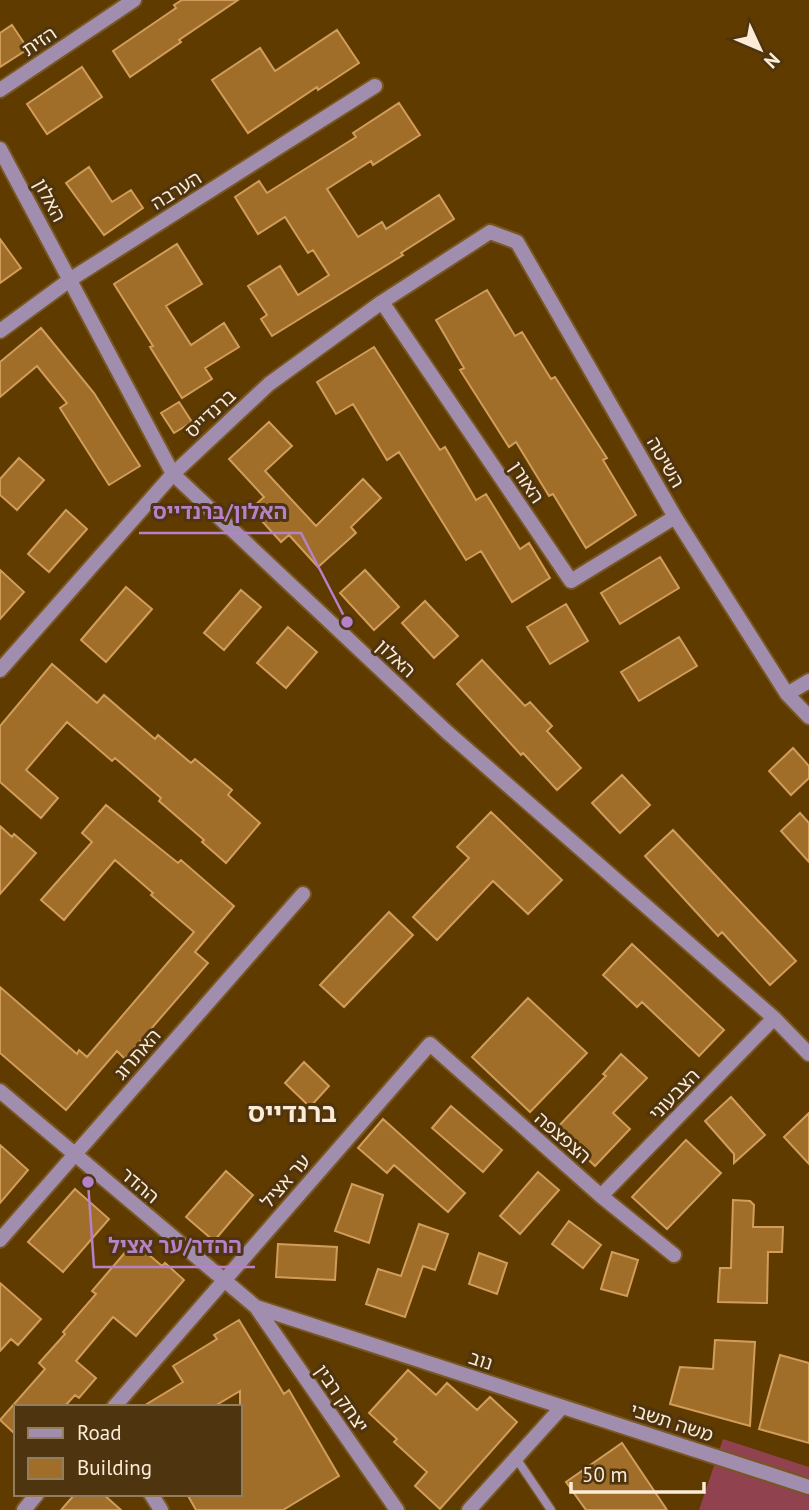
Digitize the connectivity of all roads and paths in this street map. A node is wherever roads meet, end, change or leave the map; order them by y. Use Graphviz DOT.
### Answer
graph roads {
  1 [pos="134,0"];
  2 [pos="375,86"];
  3 [pos="0,90"];
  4 [pos="0,149"];
  5 [pos="489,232"];
  6 [pos="71,279"];
  7 [pos="382,302"];
  8 [pos="0,331"];
  9 [pos="173,474"];
  10 [pos="676,517"];
  11 [pos="0,670"];
  12 [pos="809,681"];
  13 [pos="787,694"];
  14 [pos="809,717"];
  15 [pos="303,894"];
  16 [pos="774,1018"];
  17 [pos="430,1044"];
  18 [pos="809,1054"];
  19 [pos="0,1091"];
  20 [pos="75,1155"];
  21 [pos="601,1196"];
  22 [pos="0,1240"];
  23 [pos="674,1255"];
  24 [pos="224,1282"];
  25 [pos="256,1307"];
  26 [pos="116,1405"];
  27 [pos="562,1407"];
  28 [pos="516,1458"];
  29 [pos="809,1487"];
  30 [pos="35,1496"];
  31 [pos="24,1510"];
  32 [pos="397,1510"];
  33 [pos="469,1510"];
  34 [pos="551,1510"];
  1 -- 3 [label="street, הזית"];
  2 -- 6 [label="street, הערבה"];
  4 -- 6 [label="street, האלון"];
  5 -- 7 [label="street, ברנדייס"];
  5 -- 10 [label="street, השיטה"];
  6 -- 8 [label="street, הערבה"];
  6 -- 9 [label="street, האלון"];
  7 -- 9 [label="street, ברנדייס"];
  7 -- 10 [label="street, האורן"];
  9 -- 11 [label="street, ברנדייס"];
  9 -- 16 [label="street, האלון"];
  10 -- 13 [label="street, השיטה"];
  12 -- 13 [label="street"];
  13 -- 14 [label="street, השיטה"];
  15 -- 20 [label="street, האתרוג"];
  16 -- 18 [label="street, האלון"];
  16 -- 21 [label="street, הצבעוני"];
  17 -- 21 [label="street, הצפצפה"];
  17 -- 24 [label="street, ער אציל"];
  19 -- 20 [label="street, ההדר"];
  20 -- 22 [label="street, האתרוג"];
  20 -- 24 [label="street, ההדר"];
  21 -- 23 [label="street, הצפצפה"];
  24 -- 25 [label="street, ההדר"];
  24 -- 26 [label="street, ער אציל"];
  25 -- 27 [label="street, נוב"];
  25 -- 32 [label="street, יצחק רבין"];
  27 -- 28 [label="street"];
  27 -- 29 [label="street, משה תשבי"];
  28 -- 33 [label="street"];
  28 -- 34 [label="lane"];
  30 -- 31 [label="street"];
}
